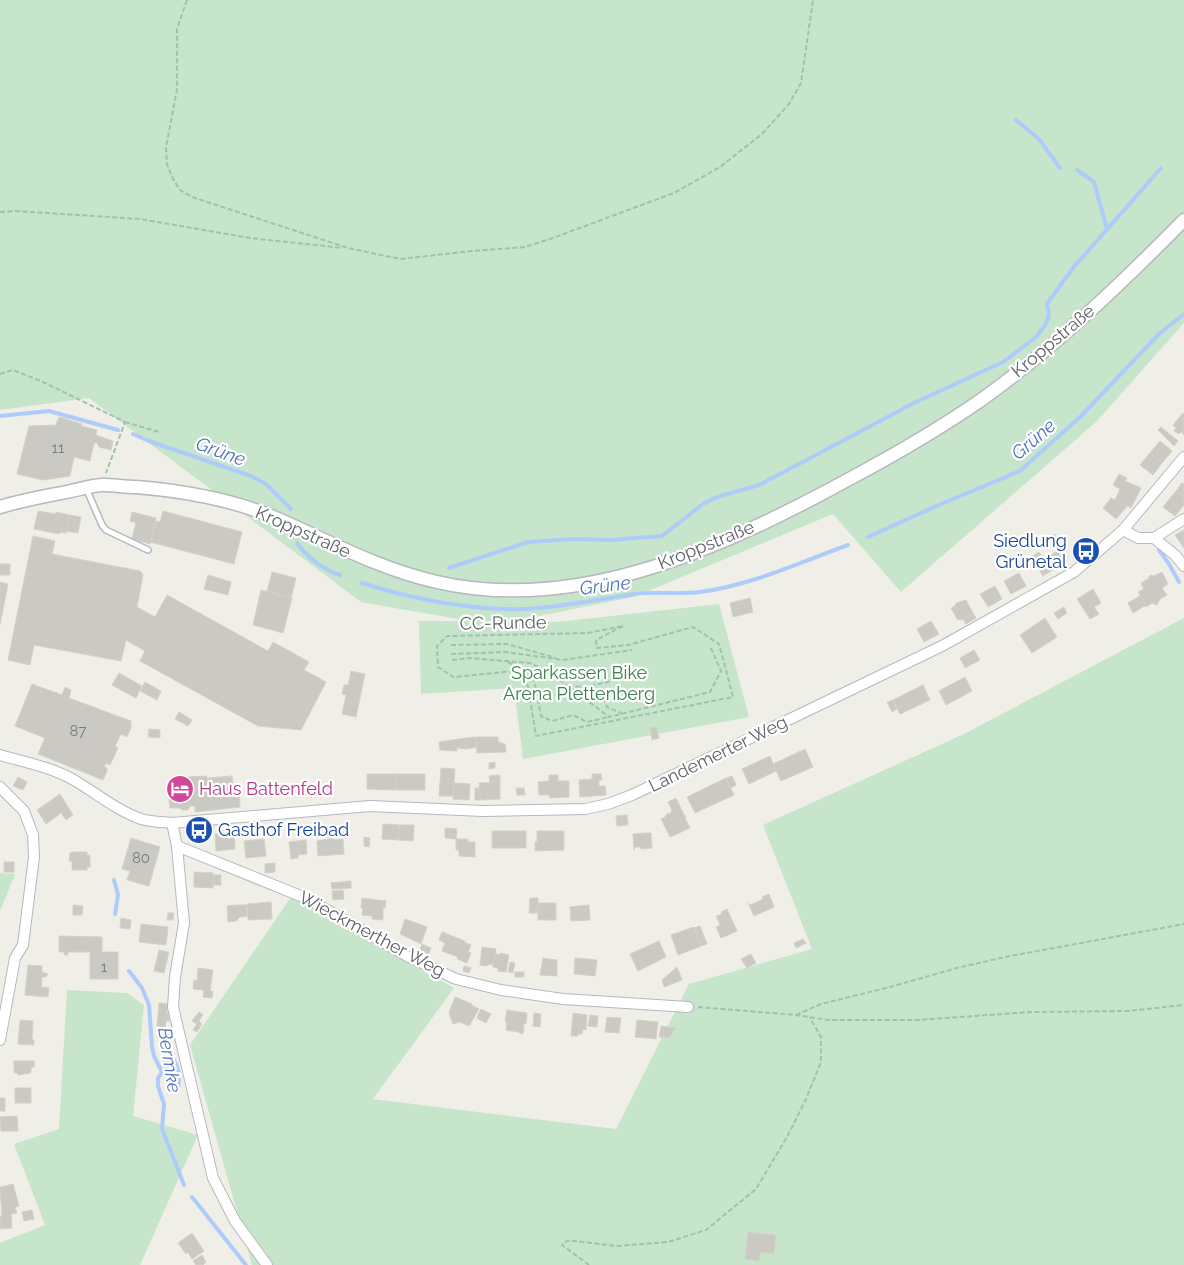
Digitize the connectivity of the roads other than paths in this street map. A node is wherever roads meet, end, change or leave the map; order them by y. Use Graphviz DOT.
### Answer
graph roads {
  1 [pos="1184,220"];
  2 [pos="1184,457"];
  3 [pos="86,488"];
  4 [pos="0,507"];
  5 [pos="1184,519"];
  6 [pos="1122,530"];
  7 [pos="1154,538"];
  8 [pos="148,550"];
  9 [pos="1184,566"];
  10 [pos="0,755"];
  11 [pos="0,787"];
  12 [pos="172,823"];
  13 [pos="177,846"];
  14 [pos="688,1007"];
  15 [pos="0,1040"];
  16 [pos="266,1265"];
  1 -- 3 [label="street, Kroppstraße"];
  2 -- 6 [label="street, Landemerter Weg"];
  3 -- 4 [label="street, Kroppstraße"];
  3 -- 8 [label="lane"];
  5 -- 7 [label="street"];
  6 -- 7 [label="street"];
  6 -- 12 [label="street, Landemerter Weg"];
  7 -- 9 [label="street"];
  10 -- 12 [label="street, Landemerter Weg"];
  11 -- 15 [label="street"];
  12 -- 13 [label="street"];
  13 -- 14 [label="street, Wieckmerther Weg"];
  13 -- 16 [label="street"];
}
